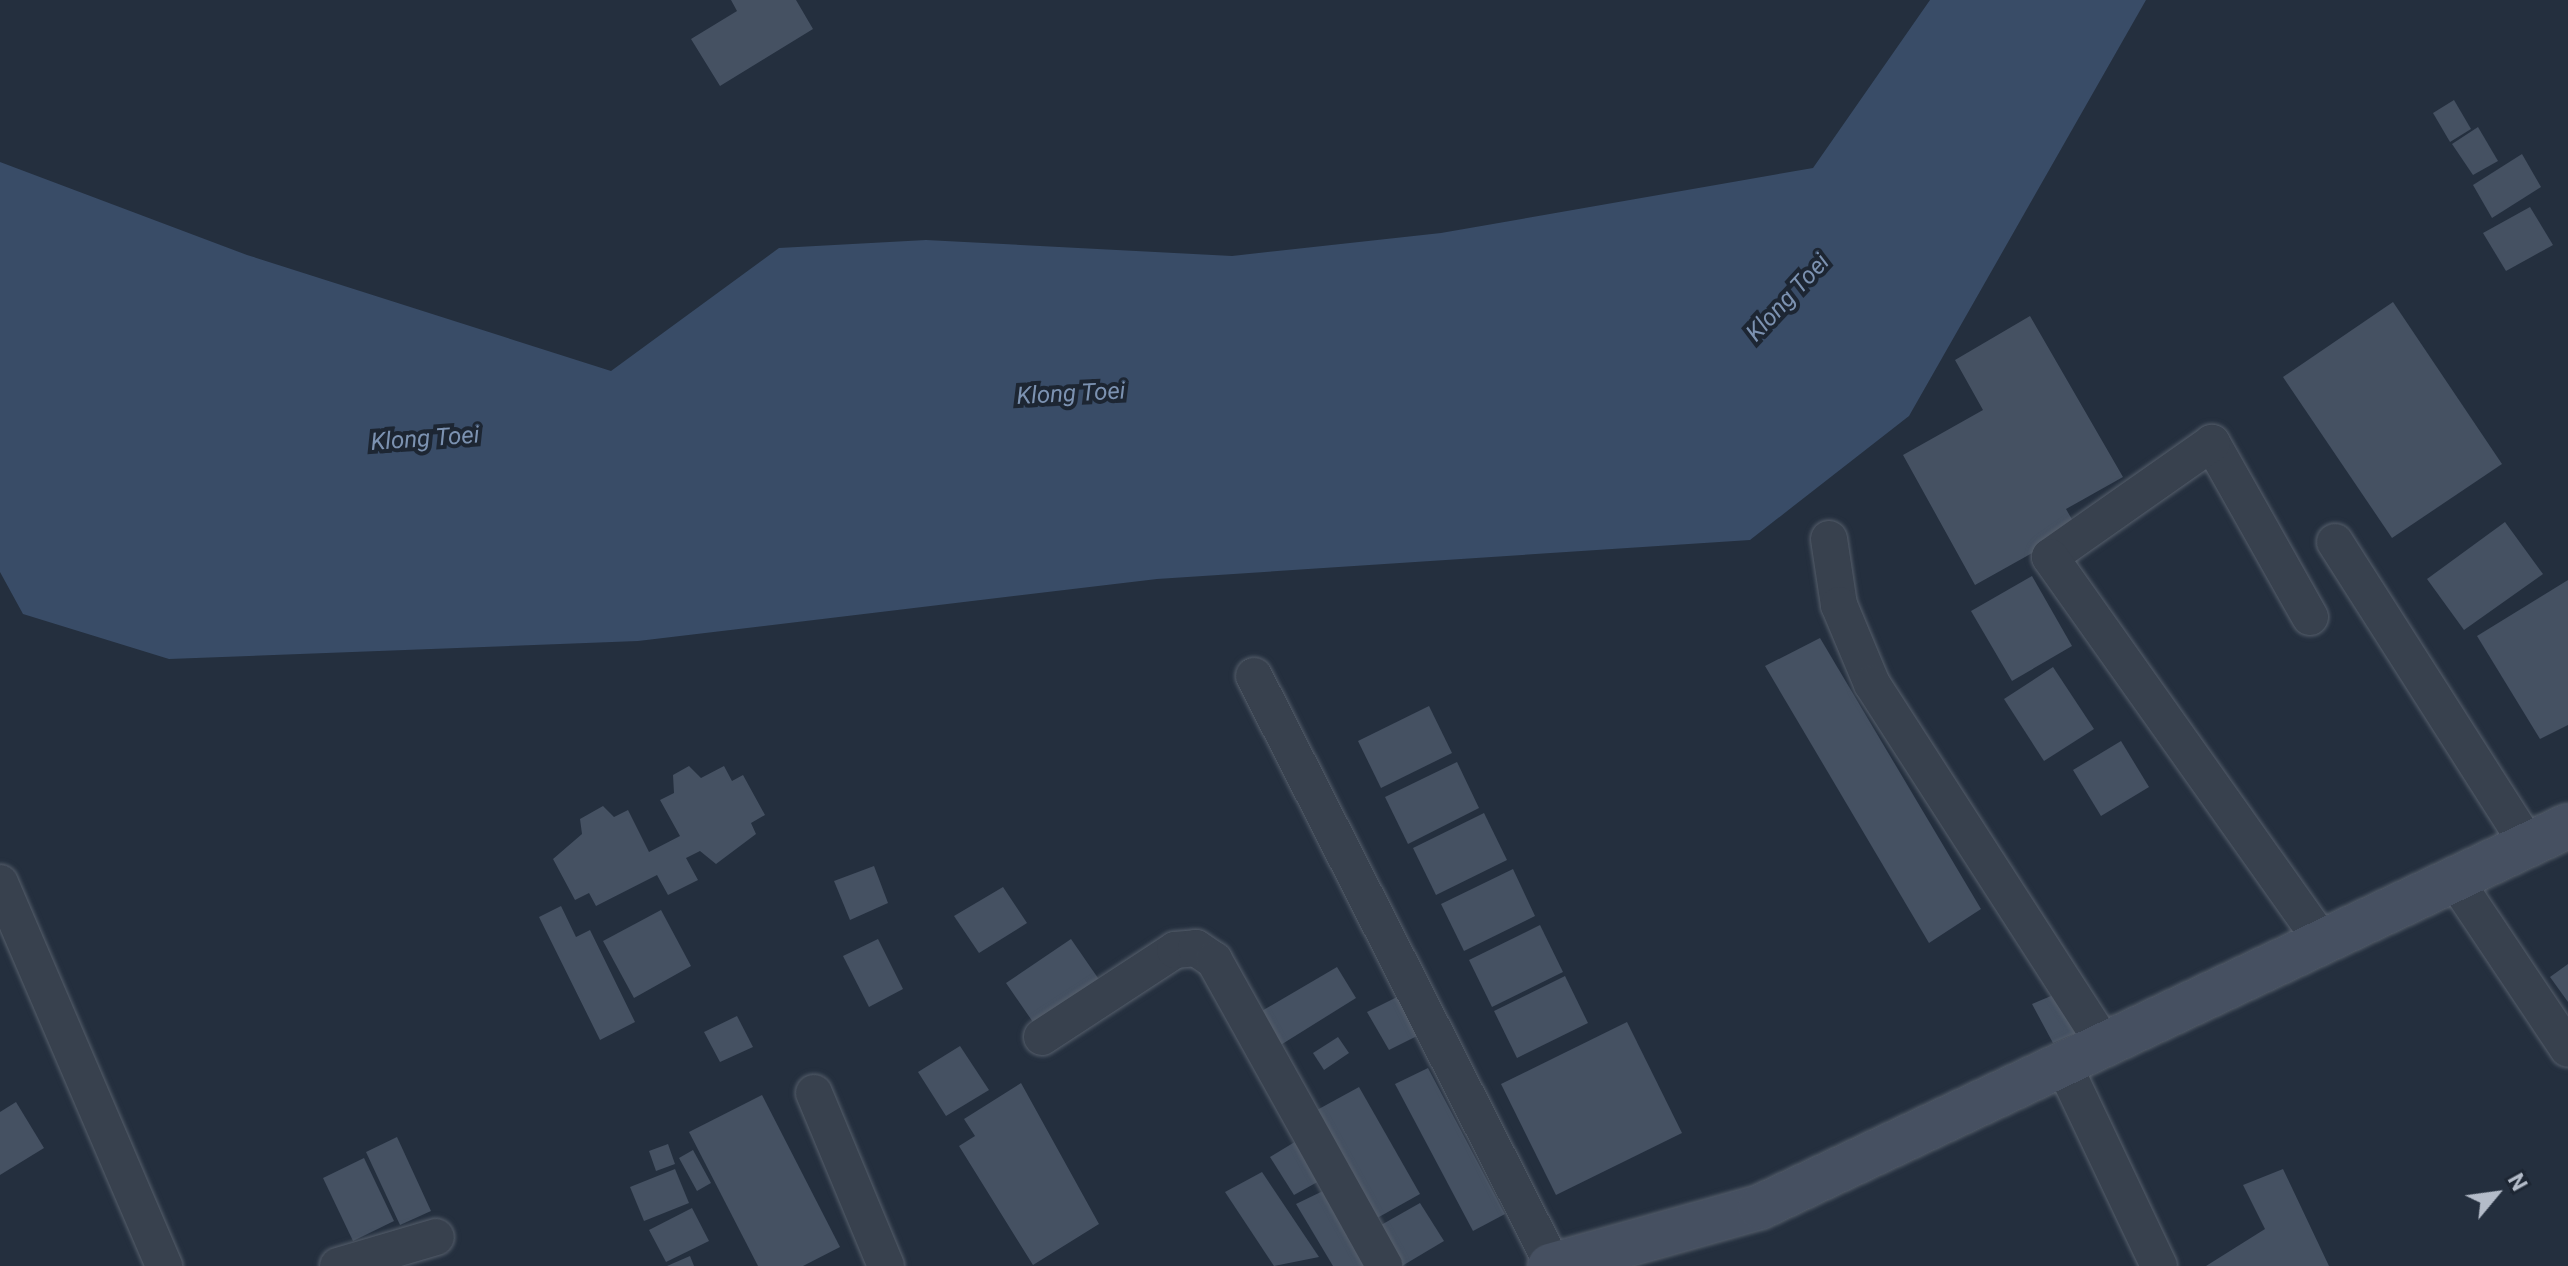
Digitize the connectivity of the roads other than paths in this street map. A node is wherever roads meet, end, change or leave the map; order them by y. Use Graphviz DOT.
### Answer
graph roads {
  1 [pos="1829,539"];
  2 [pos="2335,542"];
  3 [pos="2310,617"];
  4 [pos="1254,676"];
  5 [pos="2568,826"];
  6 [pos="2528,845"];
  7 [pos="2455,880"];
  8 [pos="0,883"];
  9 [pos="2323,943"];
  10 [pos="1042,1037"];
  11 [pos="2105,1046"];
  12 [pos="2568,1049"];
  13 [pos="2064,1066"];
  14 [pos="814,1093"];
  15 [pos="436,1237"];
  16 [pos="164,1266"];
  17 [pos="338,1266"];
  18 [pos="886,1266"];
  19 [pos="1384,1266"];
  20 [pos="1551,1266"];
  21 [pos="2159,1266"];
  1 -- 11 [label="street"];
  2 -- 6 [label="street"];
  3 -- 9 [label="street"];
  4 -- 20 [label="street"];
  5 -- 6 [label="street"];
  6 -- 7 [label="street"];
  7 -- 9 [label="street"];
  7 -- 12 [label="street"];
  8 -- 16 [label="street"];
  9 -- 11 [label="street"];
  10 -- 19 [label="street"];
  11 -- 13 [label="street"];
  13 -- 20 [label="street"];
  13 -- 21 [label="street"];
  14 -- 18 [label="street"];
  15 -- 17 [label="street"];
}
